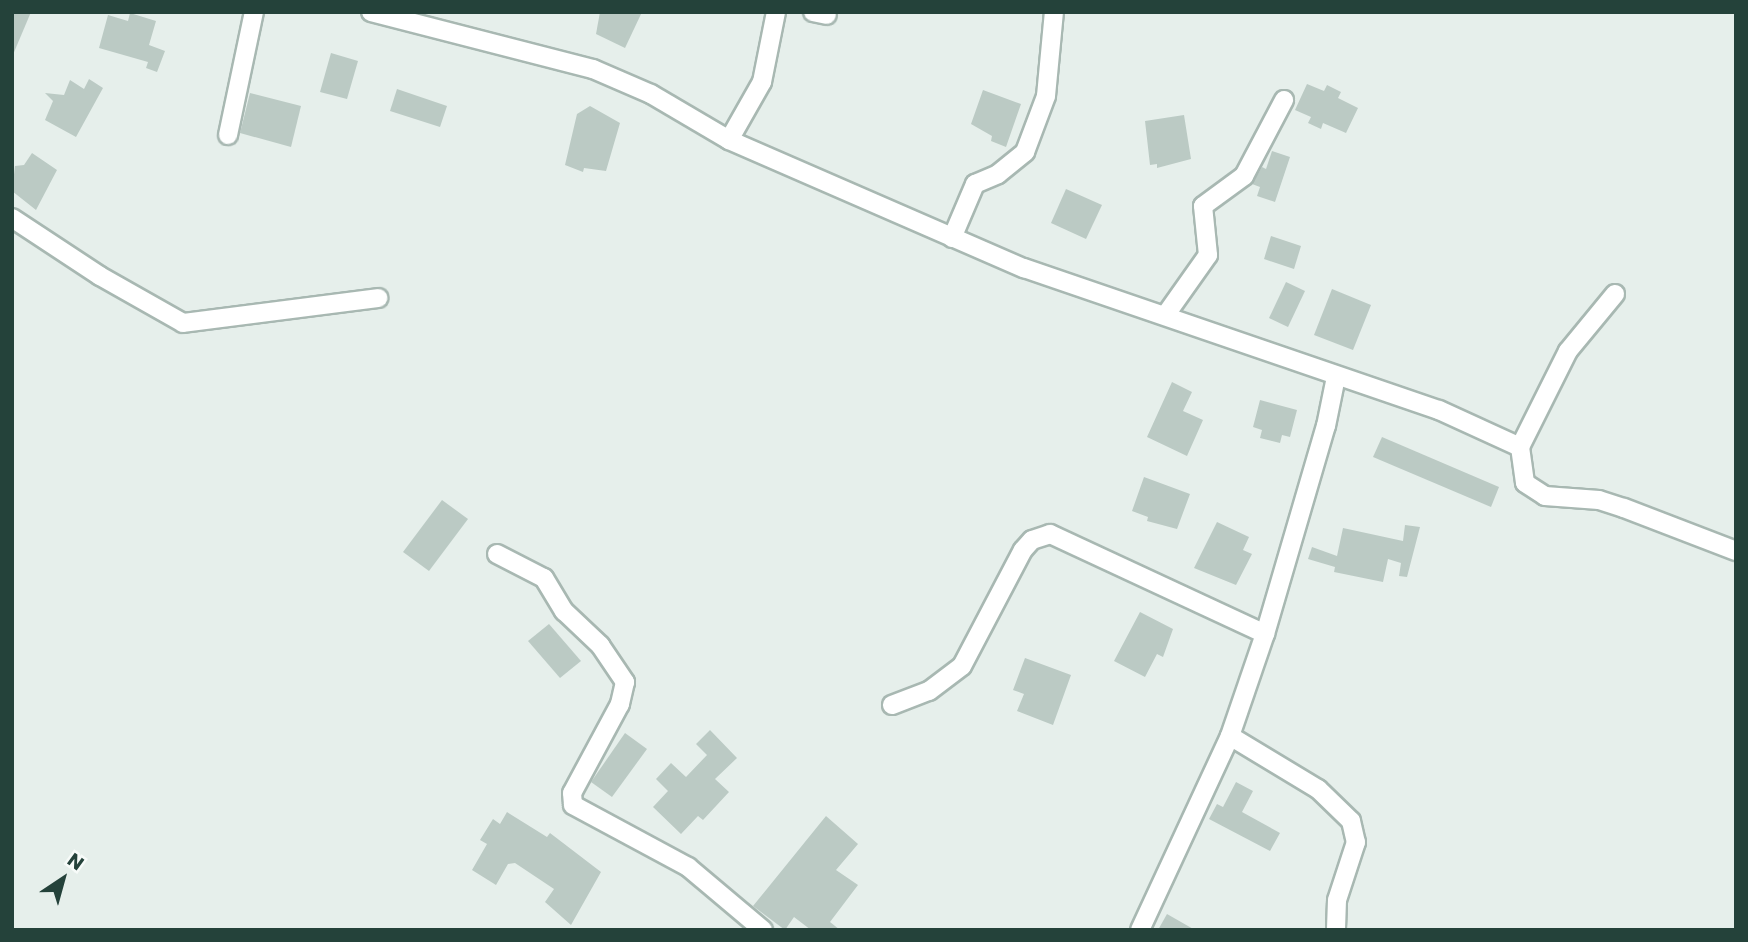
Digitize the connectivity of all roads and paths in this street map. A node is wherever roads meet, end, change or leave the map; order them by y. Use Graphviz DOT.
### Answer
graph roads {
  1 [pos="254,12"];
  2 [pos="371,12"];
  3 [pos="776,12"];
  4 [pos="1054,12"];
  5 [pos="392,14"];
  6 [pos="1284,100"];
  7 [pos="228,135"];
  8 [pos="729,140"];
  9 [pos="12,218"];
  10 [pos="953,238"];
  11 [pos="1615,294"];
  12 [pos="377,298"];
  13 [pos="1167,313"];
  14 [pos="1336,377"];
  15 [pos="1520,447"];
  16 [pos="1736,551"];
  17 [pos="497,554"];
  18 [pos="1265,634"];
  19 [pos="892,705"];
  20 [pos="1230,736"];
  21 [pos="763,930"];
  22 [pos="1140,930"];
  23 [pos="1336,930"];
  1 -- 7 [label="street"];
  2 -- 5 [label="street"];
  3 -- 8 [label="street"];
  4 -- 10 [label="street"];
  5 -- 8 [label="street"];
  6 -- 13 [label="street"];
  8 -- 10 [label="street"];
  9 -- 12 [label="street"];
  10 -- 13 [label="street"];
  11 -- 15 [label="street"];
  13 -- 14 [label="street"];
  14 -- 15 [label="street"];
  14 -- 18 [label="street"];
  15 -- 16 [label="street"];
  17 -- 21 [label="street"];
  18 -- 19 [label="street"];
  18 -- 20 [label="street"];
  20 -- 22 [label="street"];
  20 -- 23 [label="street"];
}
